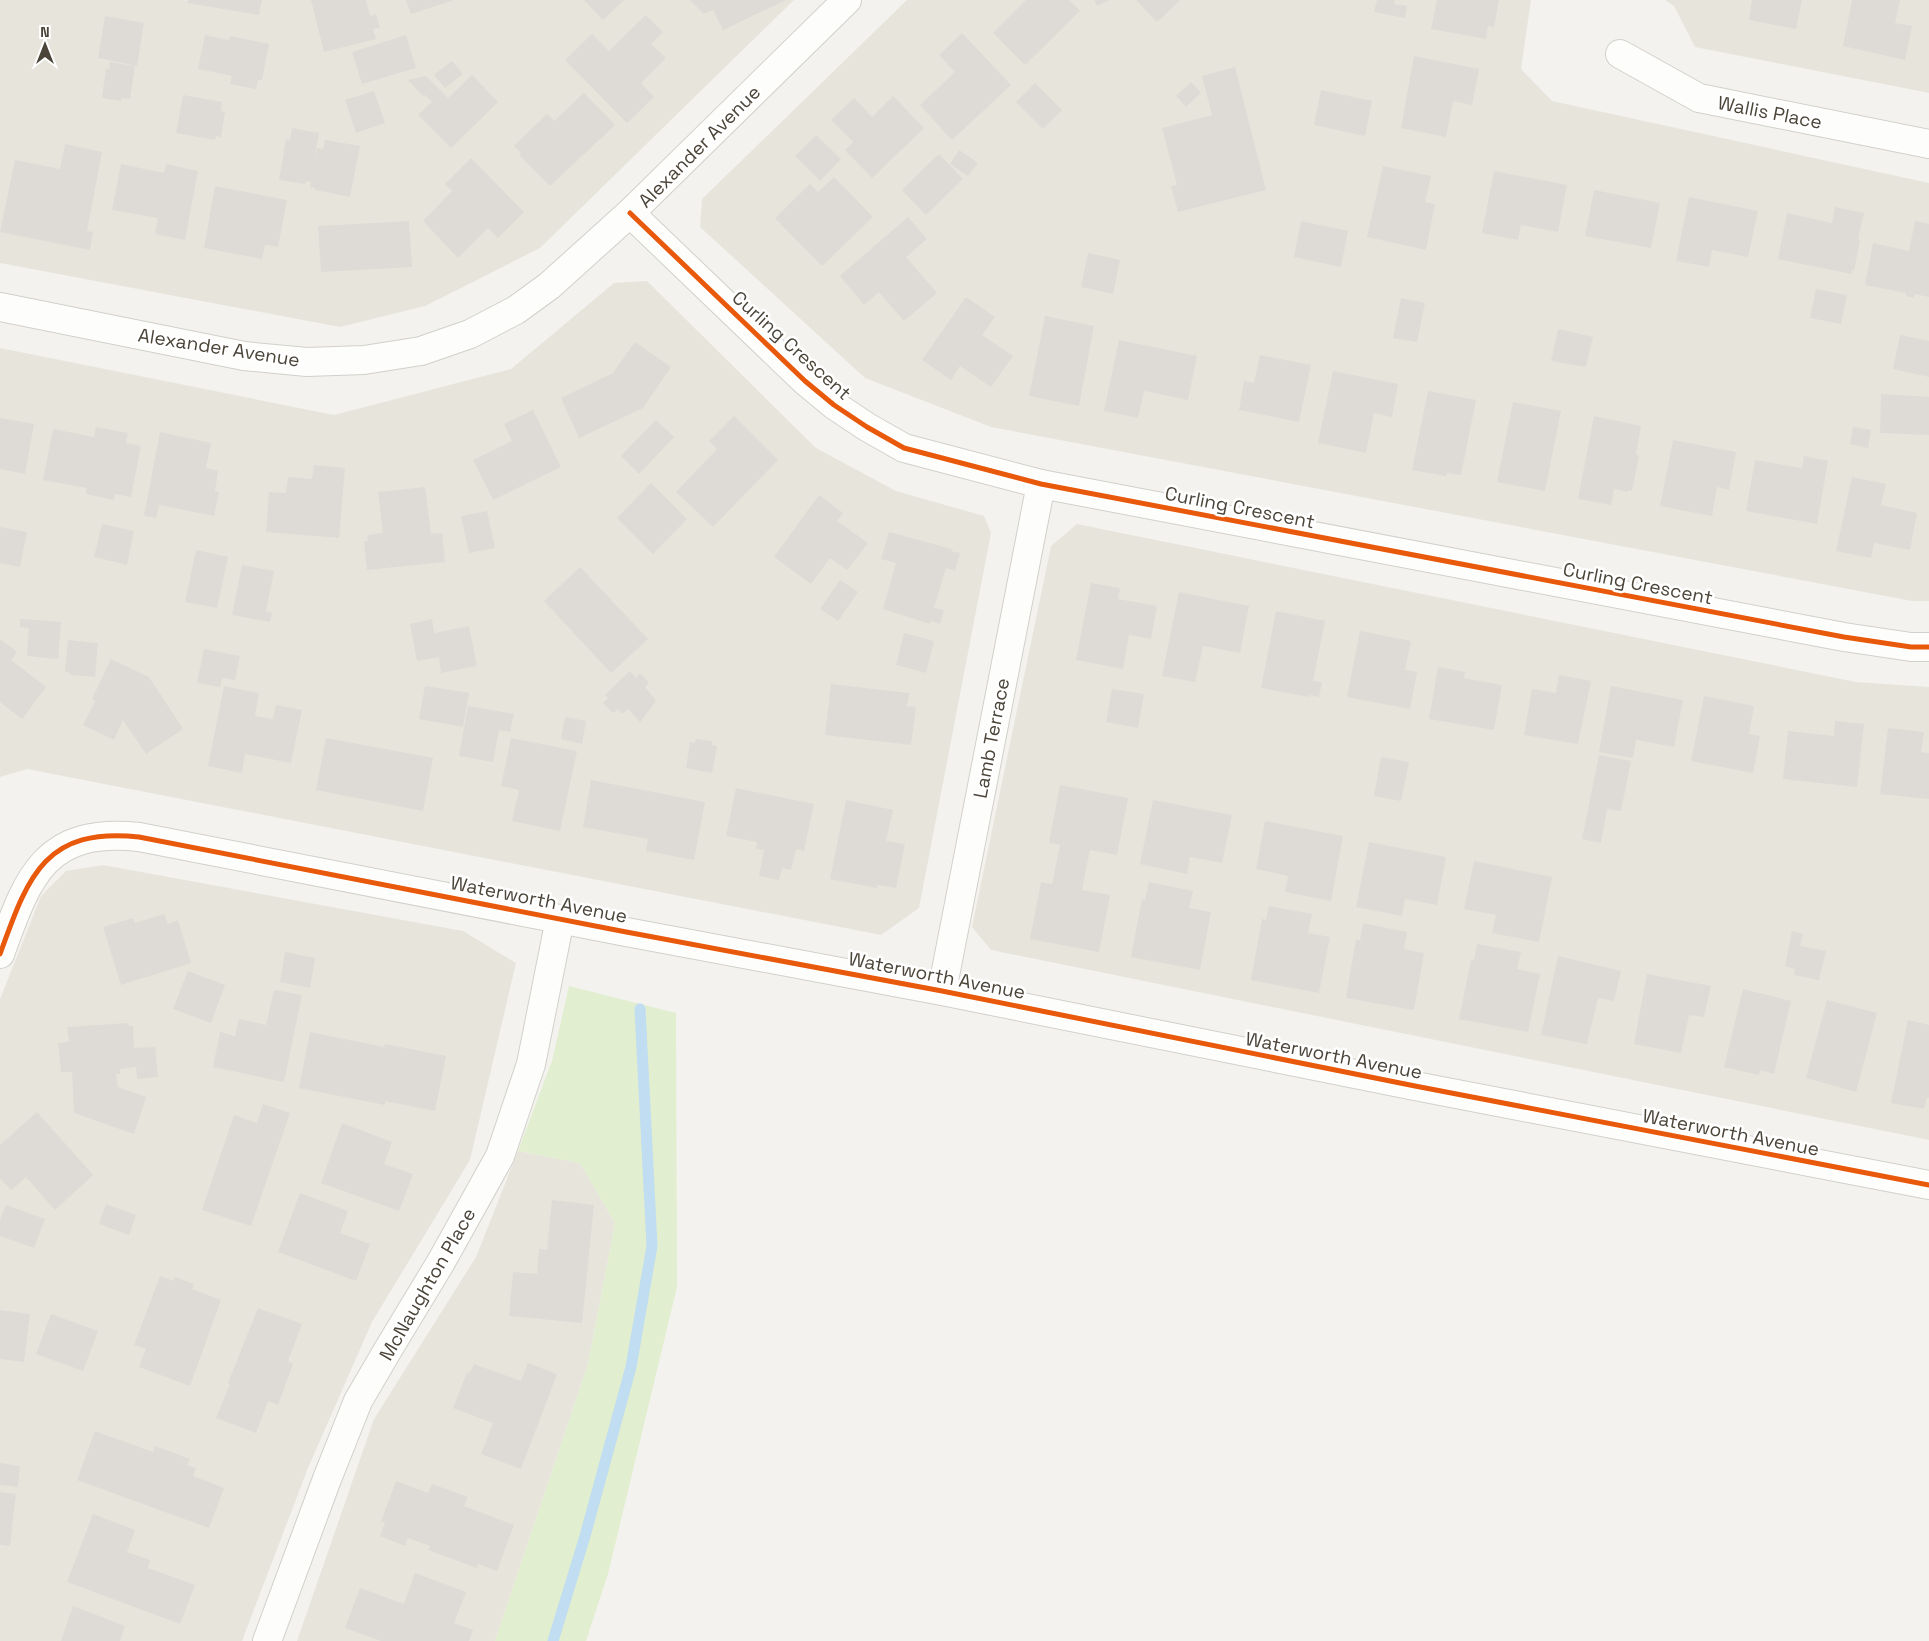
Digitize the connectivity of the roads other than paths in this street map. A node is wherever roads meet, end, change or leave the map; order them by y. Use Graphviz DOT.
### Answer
graph roads {
  1 [pos="847,0"];
  2 [pos="1620,54"];
  3 [pos="1929,144"];
  4 [pos="630,214"];
  5 [pos="0,307"];
  6 [pos="1041,484"];
  7 [pos="1929,648"];
  8 [pos="560,919"];
  9 [pos="0,954"];
  10 [pos="942,991"];
  11 [pos="1929,1185"];
  12 [pos="267,1641"];
  1 -- 4 [label="street, Alexander Avenue"];
  2 -- 3 [label="street, Wallis Place"];
  4 -- 5 [label="street, Alexander Avenue"];
  4 -- 6 [label="street, Curling Crescent"];
  6 -- 7 [label="street, Curling Crescent"];
  6 -- 10 [label="street, Lamb Terrace"];
  8 -- 9 [label="street, Waterworth Avenue"];
  8 -- 10 [label="street, Waterworth Avenue"];
  8 -- 12 [label="street, McNaughton Place"];
  10 -- 11 [label="street, Waterworth Avenue"];
}
